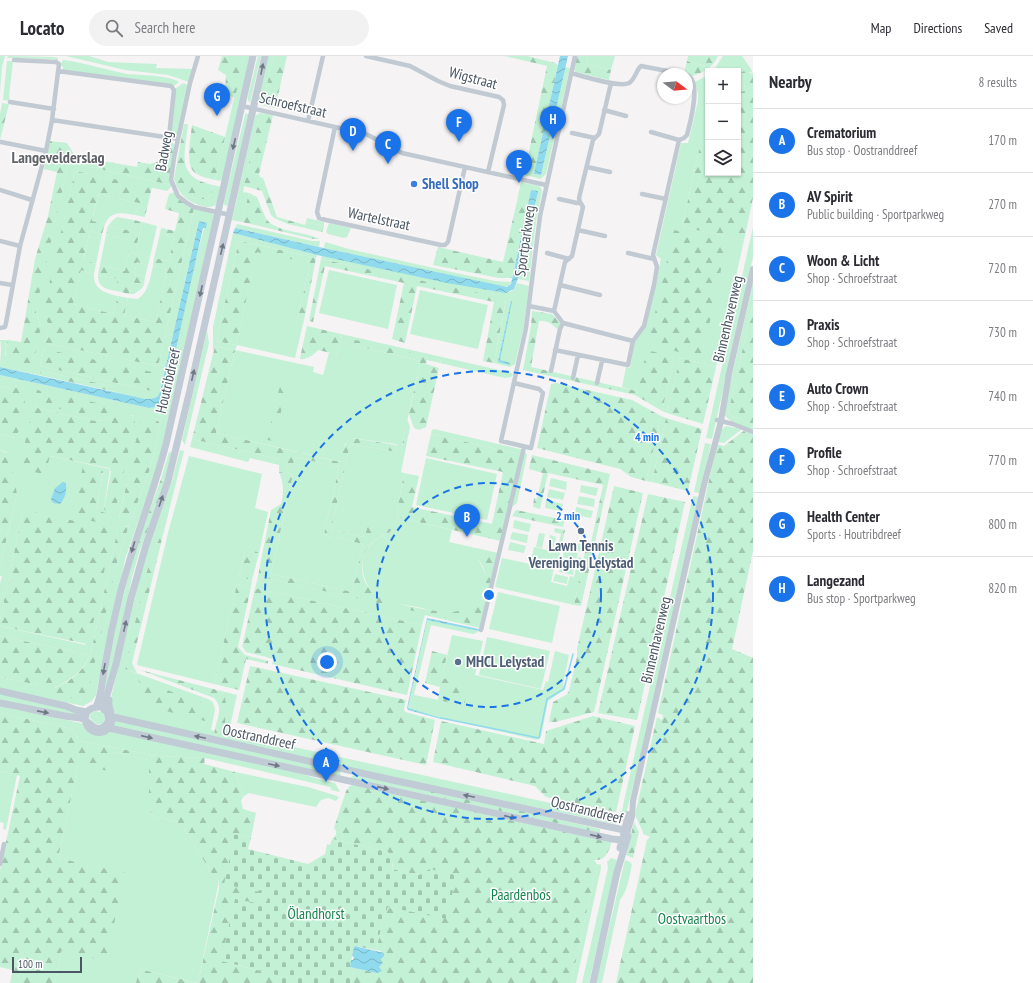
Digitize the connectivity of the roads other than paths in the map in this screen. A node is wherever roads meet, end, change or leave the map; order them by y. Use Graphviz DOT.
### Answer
graph roads {
  1 [pos="198,56"];
  2 [pos="253,56"];
  3 [pos="265,56"];
  4 [pos="323,56"];
  5 [pos="366,56"];
  6 [pos="575,56"];
  7 [pos="14,60"];
  8 [pos="657,69"];
  9 [pos="58,71"];
  10 [pos="571,73"];
  11 [pos="610,83"];
  12 [pos="693,85"];
  13 [pos="10,102"];
  14 [pos="242,106"];
  15 [pos="253,108"];
  16 [pos="54,109"];
  17 [pos="604,110"];
  18 [pos="626,116"];
  19 [pos="52,120"];
  20 [pos="308,121"];
  21 [pos="335,127"];
  22 [pos="651,132"];
  23 [pos="572,133"];
  24 [pos="169,137"];
  25 [pos="595,138"];
  26 [pos="178,139"];
  27 [pos="680,140"];
  28 [pos="1,142"];
  29 [pos="46,151"];
  30 [pos="465,167"];
  31 [pos="587,167"];
  32 [pos="488,172"];
  33 [pos="610,172"];
  34 [pos="546,185"];
  35 [pos="0,190"];
  36 [pos="642,194"];
  37 [pos="559,199"];
  38 [pos="666,199"];
  39 [pos="32,200"];
  40 [pos="580,202"];
  41 [pos="218,212"];
  42 [pos="230,215"];
  43 [pos="578,230"];
  44 [pos="605,236"];
  45 [pos="0,241"];
  46 [pos="20,246"];
  47 [pos="547,253"];
  48 [pos="628,253"];
  49 [pos="569,259"];
  50 [pos="654,259"];
  51 [pos="753,269"];
  52 [pos="0,283"];
  53 [pos="12,285"];
  54 [pos="560,285"];
  55 [pos="600,295"];
  56 [pos="529,306"];
  57 [pos="554,311"];
  58 [pos="563,323"];
  59 [pos="0,328"];
  60 [pos="633,341"];
  61 [pos="555,350"];
  62 [pos="578,355"];
  63 [pos="602,361"];
  64 [pos="551,371"];
  65 [pos="573,378"];
  66 [pos="514,383"];
  67 [pos="597,383"];
  68 [pos="719,420"];
  69 [pos="753,432"];
  70 [pos="524,447"];
  71 [pos="482,630"];
  72 [pos="101,686"];
  73 [pos="0,691"];
  74 [pos="0,703"];
  75 [pos="66,706"];
  76 [pos="96,707"];
  77 [pos="109,713"];
  78 [pos="86,718"];
  79 [pos="109,728"];
  80 [pos="625,835"];
  81 [pos="4,844"];
  82 [pos="0,864"];
  83 [pos="593,983"];
  1 -- 26 [label="street, Badweg"];
  2 -- 14 [label="main road, Houtribdreef"];
  15 -- 3 [label="main road, Houtribdreef, one-way"];
  4 -- 20 [label="street"];
  5 -- 32 [label="street, Wigstraat"];
  6 -- 10 [label="street, Sportparkweg"];
  7 -- 9 [label="street"];
  8 -- 11 [label="street"];
  9 -- 16 [label="street"];
  9 -- 24 [label="street"];
  10 -- 11 [label="street"];
  10 -- 34 [label="street, Sportparkweg"];
  11 -- 17 [label="street"];
  12 -- 27 [label="street"];
  13 -- 16 [label="street"];
  14 -- 15 [label="street, Schroefstraat"];
  14 -- 41 [label="main road, Houtribdreef, one-way"];
  15 -- 20 [label="street, Schroefstraat"];
  15 -- 42 [label="main road, Houtribdreef"];
  16 -- 19 [label="street"];
  17 -- 18 [label="street"];
  17 -- 25 [label="street"];
  19 -- 24 [label="street"];
  19 -- 29 [label="street"];
  20 -- 21 [label="street, Schroefstraat"];
  21 -- 30 [label="street, Schroefstraat"];
  21 -- 30 [label="street, Wartelstraat"];
  22 -- 27 [label="street"];
  23 -- 25 [label="street"];
  24 -- 26 [label="street"];
  25 -- 31 [label="street"];
  26 -- 41 [label="street, Badweg"];
  27 -- 38 [label="street"];
  28 -- 29 [label="street"];
  29 -- 39 [label="street"];
  30 -- 32 [label="street, Schroefstraat"];
  31 -- 33 [label="street"];
  31 -- 40 [label="street"];
  32 -- 34 [label="street, Schroefstraat"];
  34 -- 56 [label="street, Sportparkweg"];
  35 -- 39 [label="street"];
  36 -- 38 [label="street"];
  37 -- 40 [label="street"];
  38 -- 50 [label="street"];
  39 -- 46 [label="street"];
  40 -- 43 [label="street"];
  41 -- 42 [label="street, Badweg"];
  41 -- 72 [label="main road, Houtribdreef, one-way"];
  77 -- 42 [label="main road, Houtribdreef, one-way"];
  43 -- 44 [label="street"];
  43 -- 49 [label="street"];
  45 -- 46 [label="street"];
  46 -- 53 [label="street"];
  47 -- 49 [label="street"];
  48 -- 50 [label="street"];
  49 -- 54 [label="street"];
  50 -- 60 [label="street"];
  51 -- 68 [label="street, Binnenhavenweg"];
  52 -- 53 [label="street"];
  53 -- 59 [label="street"];
  54 -- 55 [label="street"];
  54 -- 57 [label="street"];
  56 -- 57 [label="street"];
  56 -- 66 [label="street, Sportparkweg"];
  57 -- 58 [label="street"];
  58 -- 60 [label="street"];
  58 -- 61 [label="street"];
  60 -- 63 [label="street"];
  61 -- 62 [label="street"];
  61 -- 64 [label="street"];
  62 -- 63 [label="street"];
  62 -- 65 [label="street"];
  63 -- 67 [label="street"];
  66 -- 70 [label="street, Sportparkweg"];
  66 -- 70 [label="street"];
  68 -- 69 [label="street"];
  68 -- 80 [label="street, Binnenhavenweg"];
  70 -- 71 [label="street"];
  72 -- 75 [label="main road"];
  72 -- 76 [label="main road, Houtribdreef"];
  73 -- 75 [label="main road"];
  74 -- 78 [label="main road, one-way"];
  75 -- 78 [label="main road"];
  76 -- 77 [label="main road"];
  76 -- 78 [label="main road"];
  77 -- 78 [label="main road"];
  77 -- 79 [label="main road, Houtribdreef"];
  80 -- 77 [label="main road, Oostranddreef, one-way"];
  78 -- 79 [label="main road, Oostranddreef"];
  79 -- 80 [label="main road, Oostranddreef, one-way"];
  80 -- 83 [label="main road, Binnenhavenweg"];
  81 -- 82 [label="street"];
}
